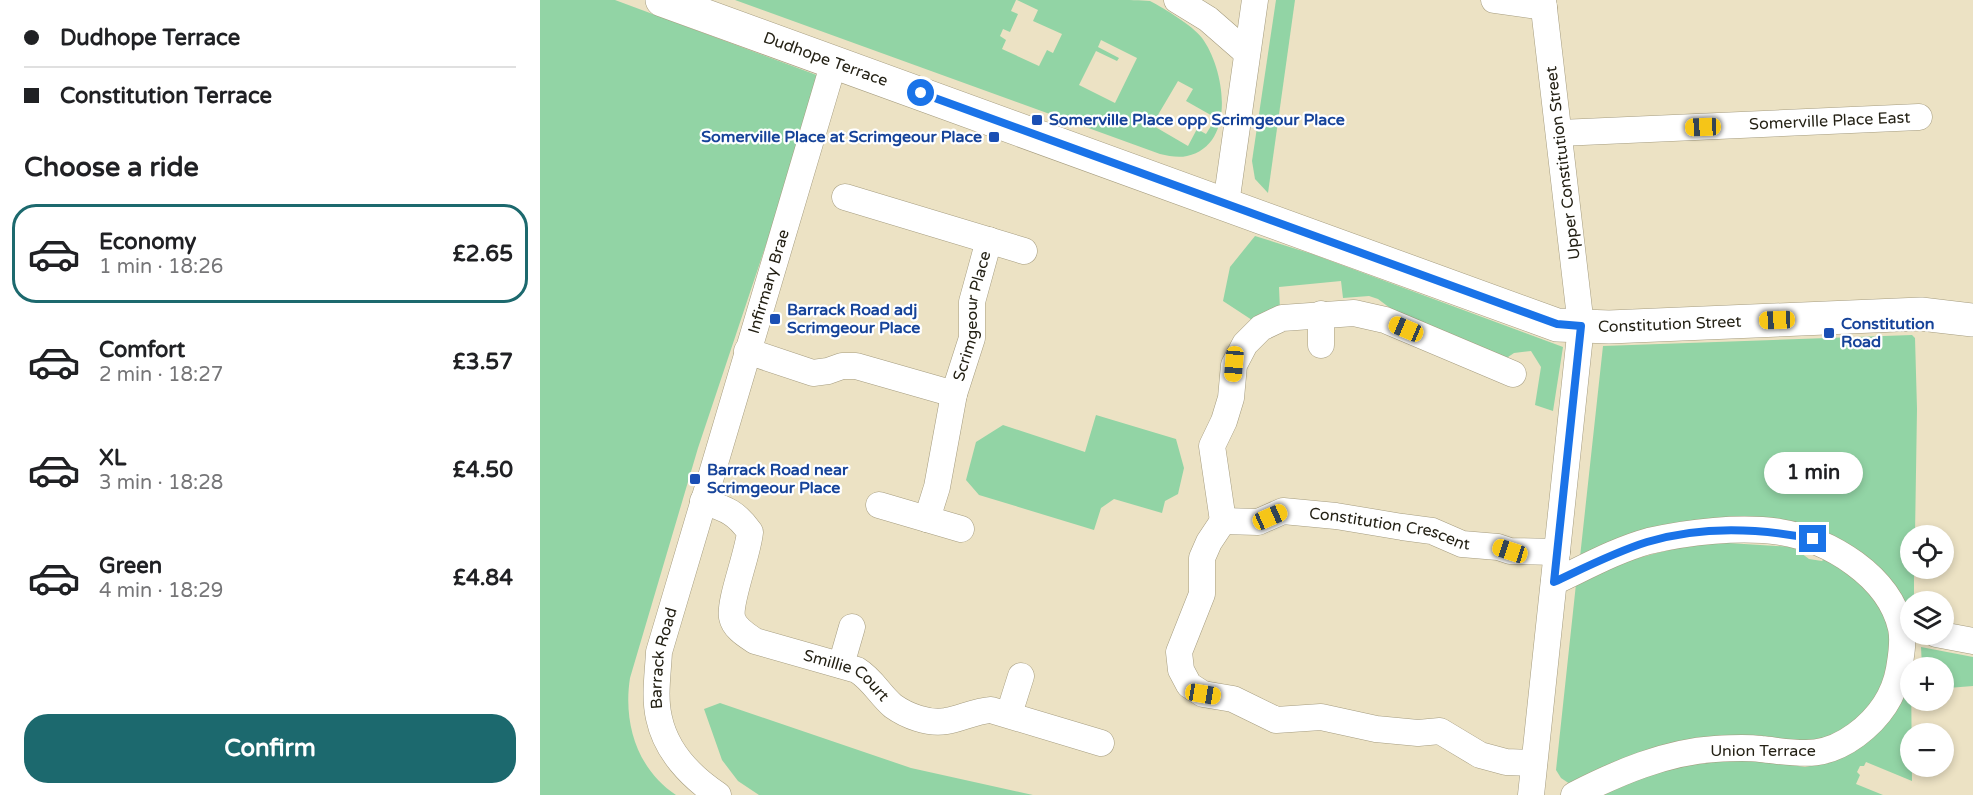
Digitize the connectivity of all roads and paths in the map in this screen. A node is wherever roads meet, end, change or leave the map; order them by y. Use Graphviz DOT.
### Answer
graph roads {
  1 [pos="662,0"];
  2 [pos="1177,0"];
  3 [pos="1255,0"];
  4 [pos="1494,0"];
  5 [pos="1544,3"];
  6 [pos="1247,54"];
  7 [pos="834,62"];
  8 [pos="1919,117"];
  9 [pos="1560,133"];
  10 [pos="845,196"];
  11 [pos="1226,204"];
  12 [pos="989,240"];
  13 [pos="1024,251"];
  14 [pos="1321,314"];
  15 [pos="1973,320"];
  16 [pos="1581,326"];
  17 [pos="1321,345"];
  18 [pos="747,351"];
  19 [pos="1513,374"];
  20 [pos="954,394"];
  21 [pos="703,501"];
  22 [pos="879,505"];
  23 [pos="927,519"];
  24 [pos="1223,521"];
  25 [pos="961,529"];
  26 [pos="1557,552"];
  27 [pos="1554,582"];
  28 [pos="852,627"];
  29 [pos="1954,637"];
  30 [pos="1973,641"];
  31 [pos="841,665"];
  32 [pos="1021,676"];
  33 [pos="1009,714"];
  34 [pos="1101,743"];
  35 [pos="1534,763"];
  36 [pos="718,795"];
  37 [pos="1531,795"];
  38 [pos="1574,795"];
  1 -- 7 [label="street, Dudhope Terrace"];
  2 -- 6 [label="street"];
  3 -- 6 [label="street"];
  4 -- 5 [label="street"];
  5 -- 9 [label="street, Upper Constitution Street"];
  6 -- 11 [label="street"];
  7 -- 11 [label="street, Dudhope Terrace"];
  7 -- 18 [label="street, Infirmary Brae"];
  8 -- 9 [label="street, Somerville Place East"];
  9 -- 16 [label="street, Upper Constitution Street"];
  10 -- 12 [label="street, Scrimgeour Place"];
  11 -- 16 [label="street, Dudhope Terrace"];
  12 -- 13 [label="street, Scrimgeour Place"];
  12 -- 20 [label="street, Scrimgeour Place"];
  14 -- 17 [label="street"];
  14 -- 19 [label="street"];
  14 -- 24 [label="street"];
  15 -- 16 [label="street, Constitution Street"];
  16 -- 26 [label="street"];
  18 -- 20 [label="street, Scrimgeour Place"];
  18 -- 21 [label="street, Infirmary Brae"];
  20 -- 23 [label="street"];
  21 -- 31 [label="street, Smillie Court"];
  21 -- 36 [label="street, Barrack Road"];
  22 -- 23 [label="street"];
  23 -- 25 [label="street"];
  24 -- 26 [label="street, Constitution Crescent"];
  24 -- 35 [label="street"];
  26 -- 27 [label="street"];
  27 -- 35 [label="street"];
  27 -- 38 [label="street, Union Terrace"];
  28 -- 31 [label="street"];
  29 -- 30 [label="street"];
  31 -- 33 [label="street, Smillie Court"];
  32 -- 33 [label="street"];
  33 -- 34 [label="street, Smillie Court"];
  35 -- 37 [label="street"];
}
